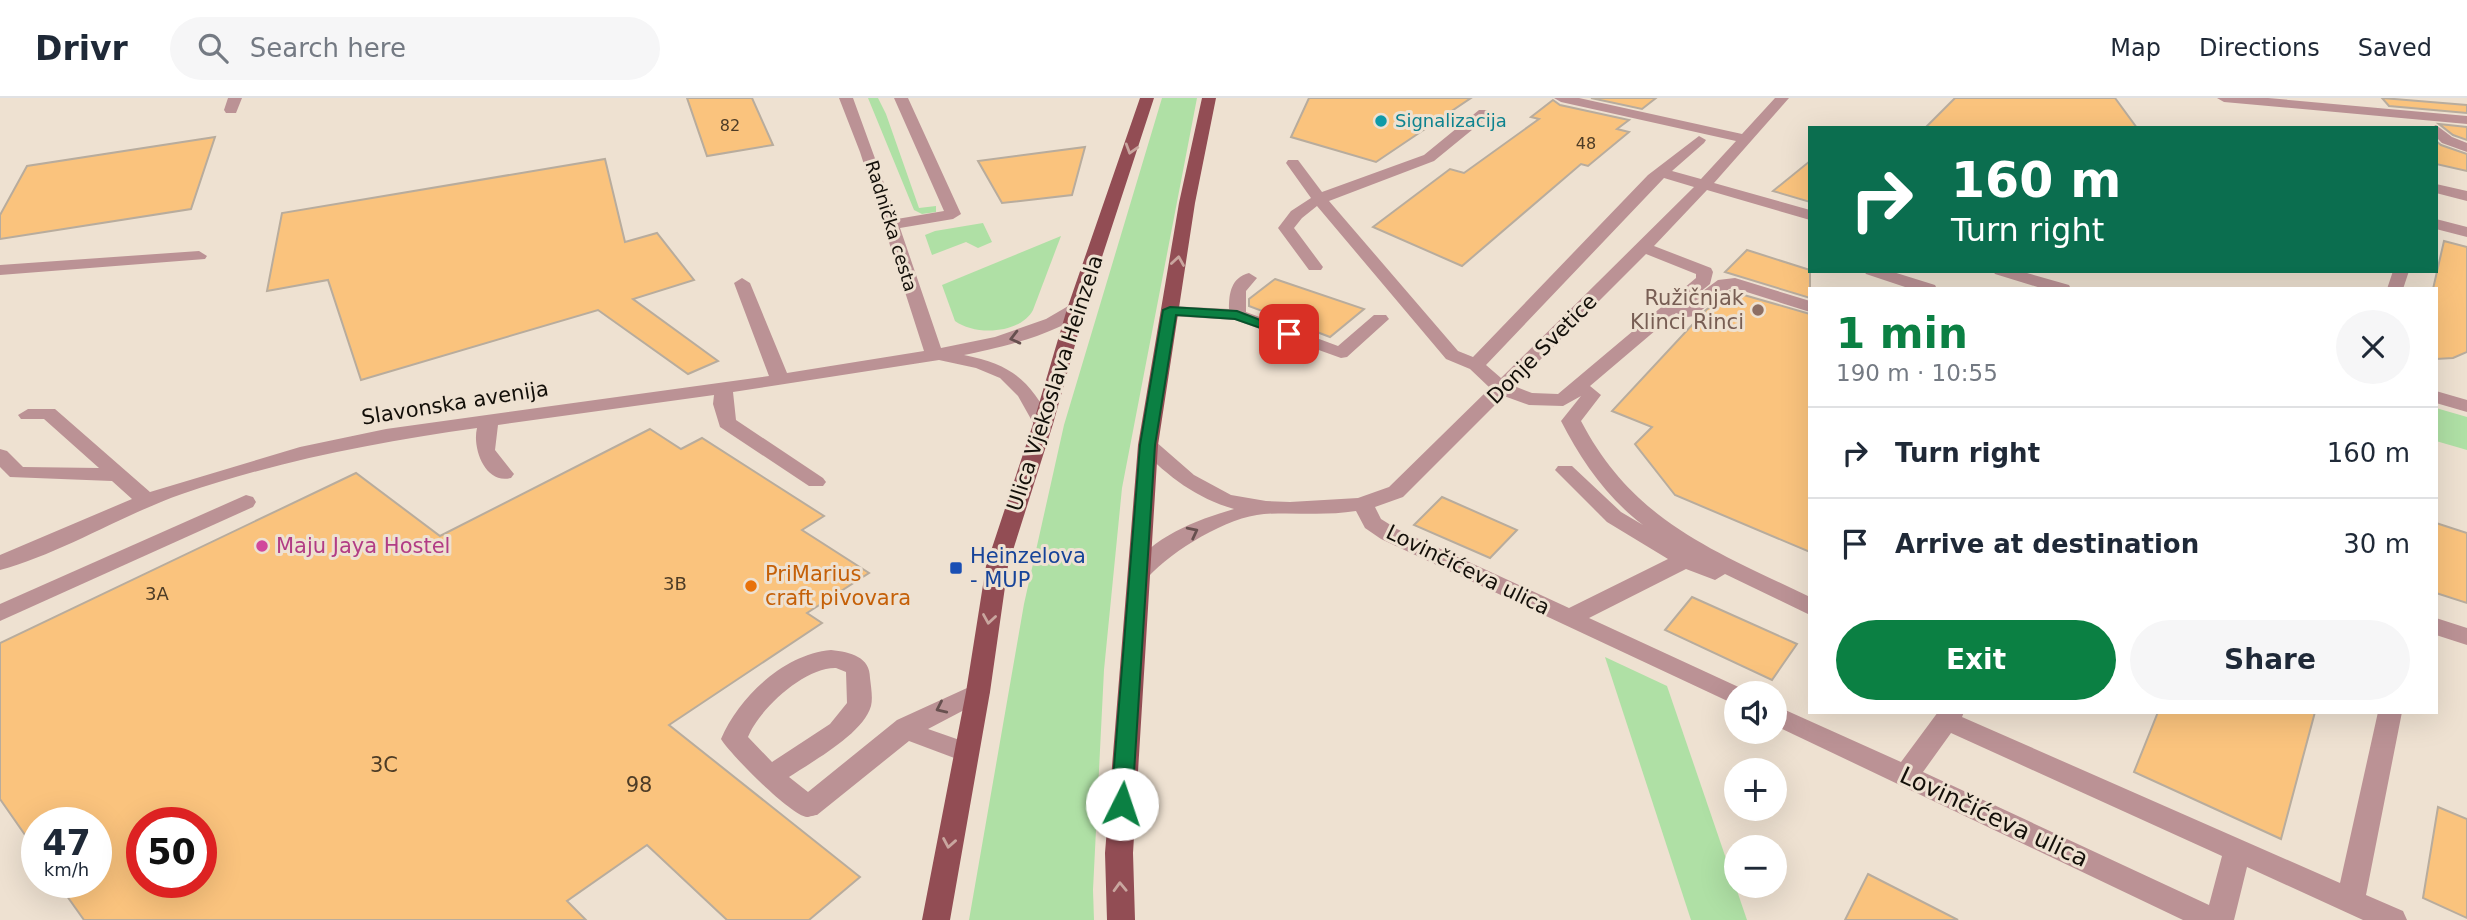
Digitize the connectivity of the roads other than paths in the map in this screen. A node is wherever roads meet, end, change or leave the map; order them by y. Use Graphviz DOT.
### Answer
graph roads {
  1 [pos="846,98"];
  2 [pos="901,98"];
  3 [pos="1147,98"];
  4 [pos="1209,98"];
  5 [pos="1561,98"];
  6 [pos="1782,98"];
  7 [pos="2224,98"];
  8 [pos="2287,101"];
  9 [pos="2437,105"];
  10 [pos="1483,113"];
  11 [pos="2424,116"];
  12 [pos="2452,118"];
  13 [pos="2467,120"];
  14 [pos="2433,126"];
  15 [pos="2438,131"];
  16 [pos="1699,139"];
  17 [pos="1746,139"];
  18 [pos="2467,148"];
  19 [pos="1293,163"];
  20 [pos="1662,173"];
  21 [pos="1705,185"];
  22 [pos="2438,189"];
  23 [pos="2467,196"];
  24 [pos="1320,200"];
  25 [pos="1808,214"];
  26 [pos="890,225"];
  27 [pos="2438,225"];
  28 [pos="2467,232"];
  29 [pos="1644,248"];
  30 [pos="199,256"];
  31 [pos="1315,267"];
  32 [pos="0,270"];
  33 [pos="1878,273"];
  34 [pos="2008,273"];
  35 [pos="1249,278"];
  36 [pos="743,283"];
  37 [pos="1923,287"];
  38 [pos="2056,287"];
  39 [pos="1808,306"];
  40 [pos="1674,307"];
  41 [pos="1076,309"];
  42 [pos="1170,310"];
  43 [pos="1237,315"];
  44 [pos="1380,318"];
  45 [pos="934,355"];
  46 [pos="1476,365"];
  47 [pos="778,380"];
  48 [pos="724,387"];
  49 [pos="1501,388"];
  50 [pos="1580,388"];
  51 [pos="2438,398"];
  52 [pos="2467,406"];
  53 [pos="28,415"];
  54 [pos="490,420"];
  55 [pos="1043,424"];
  56 [pos="1148,445"];
  57 [pos="0,455"];
  58 [pos="1565,470"];
  59 [pos="503,474"];
  60 [pos="115,475"];
  61 [pos="816,482"];
  62 [pos="146,500"];
  63 [pos="246,502"];
  64 [pos="1363,504"];
  65 [pos="1256,509"];
  66 [pos="1685,559"];
  67 [pos="0,563"];
  68 [pos="1140,572"];
  69 [pos="1808,606"];
  70 [pos="0,613"];
  71 [pos="1808,614"];
  72 [pos="1570,618"];
  73 [pos="2438,627"];
  74 [pos="2467,637"];
  75 [pos="1724,690"];
  76 [pos="978,692"];
  77 [pos="2390,714"];
  78 [pos="1949,716"];
  79 [pos="1787,720"];
  80 [pos="906,727"];
  81 [pos="965,752"];
  82 [pos="770,776"];
  83 [pos="1906,776"];
  84 [pos="2237,850"];
  85 [pos="2350,901"];
  86 [pos="936,920"];
  87 [pos="1121,920"];
  88 [pos="2213,920"];
  89 [pos="2220,920"];
  90 [pos="2393,920"];
  1 -- 26 [label="street, Radnička cesta"];
  2 -- 26 [label="street"];
  3 -- 41 [label="main road, Ulica Vjekoslava Heinzela, one-way"];
  42 -- 4 [label="main road, one-way"];
  5 -- 17 [label="street"];
  6 -- 17 [label="street, Donje Svetice"];
  7 -- 8 [label="street"];
  8 -- 11 [label="street"];
  9 -- 12 [label="street"];
  10 -- 24 [label="street"];
  11 -- 12 [label="street"];
  11 -- 14 [label="street"];
  12 -- 13 [label="street"];
  15 -- 18 [label="street"];
  16 -- 20 [label="street"];
  17 -- 21 [label="street, Donje Svetice"];
  19 -- 24 [label="street"];
  20 -- 21 [label="street"];
  20 -- 46 [label="street"];
  21 -- 25 [label="street"];
  21 -- 29 [label="street, Donje Svetice"];
  22 -- 23 [label="street"];
  24 -- 31 [label="street"];
  24 -- 46 [label="street"];
  26 -- 45 [label="street, Radnička cesta"];
  27 -- 28 [label="street"];
  29 -- 40 [label="street"];
  29 -- 49 [label="street, Donje Svetice"];
  30 -- 32 [label="street"];
  33 -- 37 [label="street"];
  34 -- 38 [label="street"];
  35 -- 43 [label="street"];
  36 -- 47 [label="street"];
  39 -- 40 [label="street"];
  40 -- 50 [label="street"];
  41 -- 45 [label="street, Slavonska avenija, one-way"];
  41 -- 55 [label="main road, Ulica Vjekoslava Heinzela"];
  42 -- 43 [label="street"];
  42 -- 56 [label="main road"];
  43 -- 44 [label="street"];
  45 -- 47 [label="street, Slavonska avenija"];
  45 -- 55 [label="street"];
  46 -- 49 [label="street"];
  47 -- 48 [label="street, Slavonska avenija"];
  48 -- 54 [label="street, Slavonska avenija"];
  48 -- 61 [label="street"];
  49 -- 50 [label="street"];
  49 -- 64 [label="street, Donje Svetice"];
  50 -- 69 [label="street"];
  51 -- 52 [label="street"];
  53 -- 60 [label="street"];
  54 -- 59 [label="street"];
  54 -- 62 [label="street, Slavonska avenija"];
  55 -- 76 [label="main road, Ulica Vjekoslava Heinzela, one-way"];
  56 -- 65 [label="street"];
  56 -- 68 [label="main road"];
  57 -- 60 [label="street"];
  58 -- 66 [label="street"];
  60 -- 62 [label="street"];
  62 -- 67 [label="street, Slavonska avenija"];
  63 -- 70 [label="street"];
  64 -- 65 [label="street, Donje Svetice"];
  64 -- 72 [label="street, Lovinčićeva ulica"];
  68 -- 65 [label="street, one-way"];
  66 -- 71 [label="street"];
  66 -- 72 [label="street"];
  87 -- 68 [label="main road, one-way"];
  72 -- 75 [label="street, Lovinčićeva ulica"];
  73 -- 74 [label="street"];
  76 -- 80 [label="street, one-way"];
  76 -- 81 [label="main road, Ulica Vjekoslava Heinzela"];
  77 -- 85 [label="street"];
  78 -- 83 [label="street"];
  78 -- 84 [label="street"];
  79 -- 83 [label="street, Lovinčićeva ulica"];
  80 -- 81 [label="street"];
  80 -- 82 [label="street"];
  81 -- 86 [label="main road, Ulica Vjekoslava Heinzela, one-way"];
  82 -- 82 [label="street"];
  83 -- 88 [label="street, Lovinčićeva ulica"];
  84 -- 85 [label="street"];
  84 -- 89 [label="street"];
  85 -- 90 [label="street"];
}
